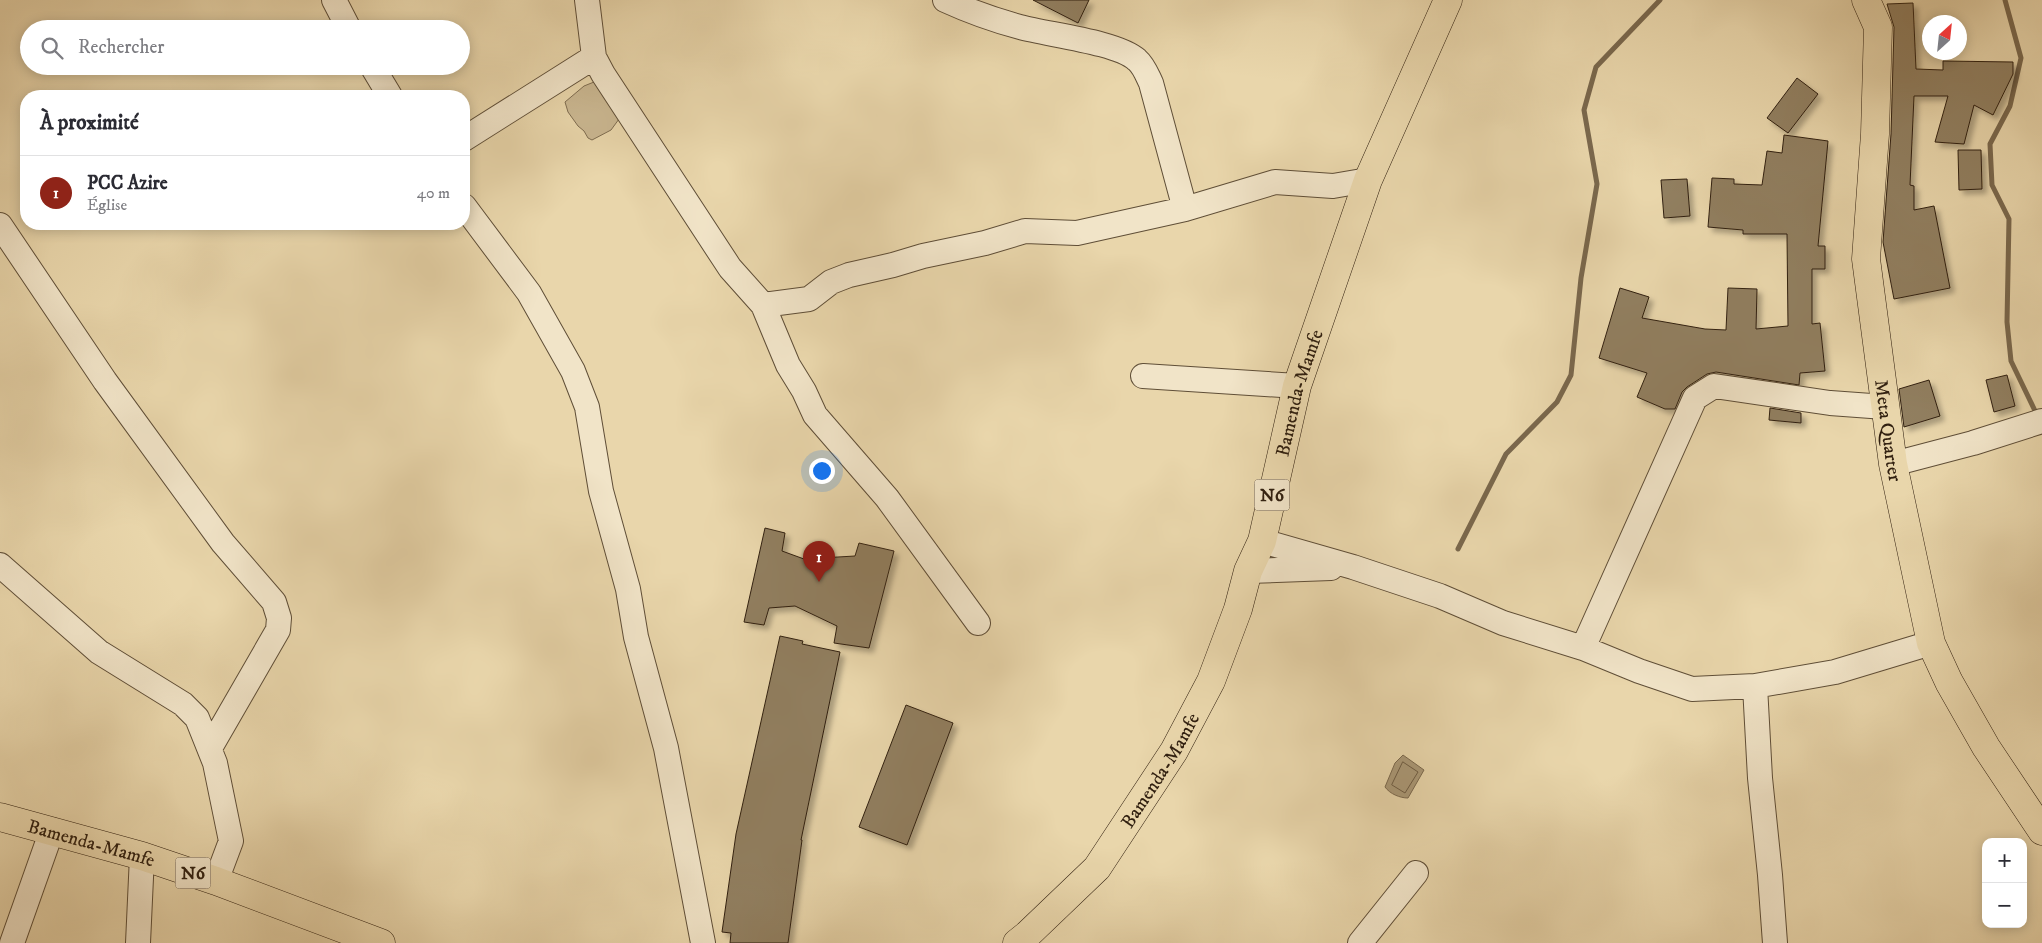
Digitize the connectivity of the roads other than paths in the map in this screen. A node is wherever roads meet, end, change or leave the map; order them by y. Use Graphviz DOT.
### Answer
graph roads {
  1 [pos="334,0"];
  2 [pos="587,0"];
  3 [pos="945,0"];
  4 [pos="1448,0"];
  5 [pos="1866,0"];
  6 [pos="344,20"];
  7 [pos="594,57"];
  8 [pos="377,75"];
  9 [pos="386,90"];
  10 [pos="470,135"];
  11 [pos="1368,180"];
  12 [pos="1185,208"];
  13 [pos="470,214"];
  14 [pos="0,225"];
  15 [pos="763,305"];
  16 [pos="1143,376"];
  17 [pos="1297,386"];
  18 [pos="1885,407"];
  19 [pos="2042,420"];
  20 [pos="1893,464"];
  21 [pos="1262,541"];
  22 [pos="0,565"];
  23 [pos="1353,567"];
  24 [pos="1248,571"];
  25 [pos="978,623"];
  26 [pos="1931,643"];
  27 [pos="1583,648"];
  28 [pos="1756,686"];
  29 [pos="210,748"];
  30 [pos="0,817"];
  31 [pos="52,830"];
  32 [pos="2042,831"];
  33 [pos="142,856"];
  34 [pos="1416,873"];
  35 [pos="216,881"];
  36 [pos="12,943"];
  37 [pos="138,943"];
  38 [pos="380,943"];
  39 [pos="703,943"];
  40 [pos="1016,943"];
  41 [pos="1360,943"];
  42 [pos="1775,943"];
  1 -- 6 [label="street"];
  2 -- 7 [label="street"];
  3 -- 12 [label="street"];
  4 -- 11 [label="main road, Bamenda-Mamfe / N6"];
  5 -- 18 [label="main road, Meta Quarter"];
  7 -- 10 [label="street"];
  7 -- 15 [label="street"];
  8 -- 9 [label="street"];
  11 -- 12 [label="street"];
  11 -- 17 [label="main road, Bamenda-Mamfe / N6"];
  12 -- 15 [label="street"];
  13 -- 39 [label="street"];
  14 -- 29 [label="street"];
  15 -- 25 [label="street"];
  16 -- 17 [label="street"];
  17 -- 21 [label="main road, Bamenda-Mamfe / N6"];
  18 -- 20 [label="main road, Meta Quarter"];
  18 -- 27 [label="street"];
  19 -- 20 [label="street"];
  20 -- 26 [label="main road, Meta Quarter"];
  21 -- 23 [label="street"];
  21 -- 24 [label="main road, Bamenda-Mamfe / N6"];
  22 -- 29 [label="street"];
  23 -- 24 [label="street"];
  23 -- 27 [label="street"];
  24 -- 40 [label="main road, Bamenda-Mamfe / N6"];
  26 -- 28 [label="street"];
  26 -- 32 [label="main road, Meta Quarter"];
  27 -- 28 [label="street"];
  28 -- 42 [label="street"];
  29 -- 35 [label="street"];
  30 -- 31 [label="main road, Bamenda-Mamfe / N6"];
  31 -- 33 [label="main road, Bamenda-Mamfe / N6"];
  31 -- 36 [label="street"];
  33 -- 35 [label="main road, Bamenda-Mamfe / N6"];
  33 -- 37 [label="street"];
  34 -- 41 [label="street"];
  35 -- 38 [label="main road, Bamenda-Mamfe / N6"];
}
